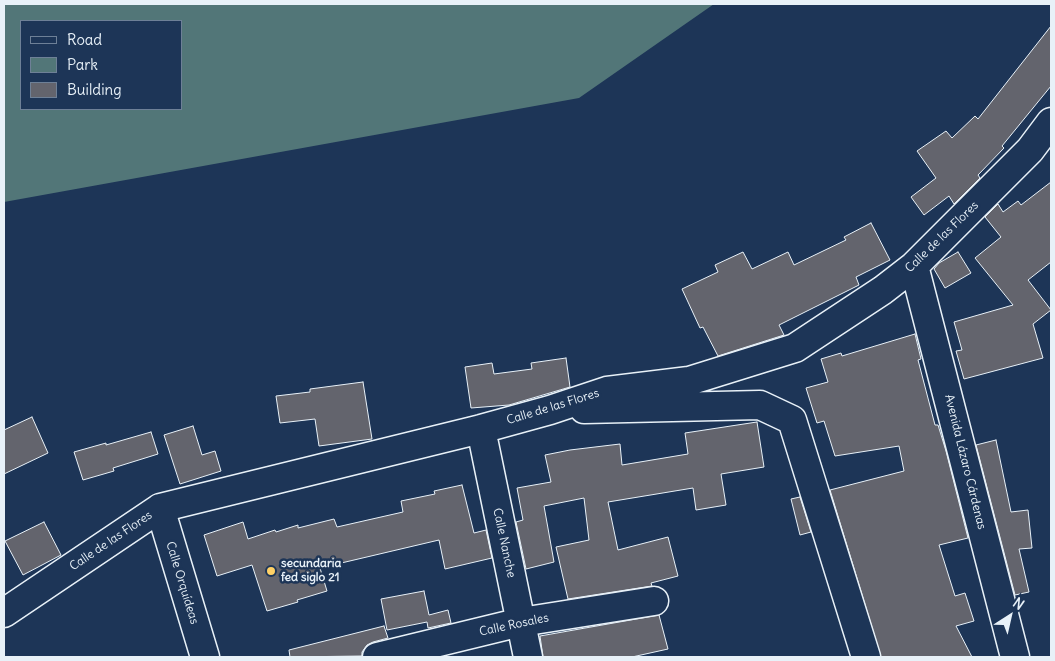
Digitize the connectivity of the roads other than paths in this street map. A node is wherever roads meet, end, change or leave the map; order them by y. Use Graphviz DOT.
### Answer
graph roads {
  1 [pos="1051,122"];
  2 [pos="914,266"];
  3 [pos="550,410"];
  4 [pos="481,429"];
  5 [pos="160,508"];
  6 [pos="654,601"];
  7 [pos="6,605"];
  8 [pos="521,622"];
  9 [pos="205,657"];
  10 [pos="377,657"];
  11 [pos="528,657"];
  12 [pos="866,657"];
  13 [pos="1015,657"];
  1 -- 2 [label="street, Calle de las Flores"];
  2 -- 3 [label="street, Calle de las Flores"];
  2 -- 13 [label="street, Avenida Lázaro Cárdenas"];
  3 -- 4 [label="street, Calle de las Flores"];
  3 -- 12 [label="street"];
  4 -- 5 [label="street, Calle de las Flores"];
  4 -- 8 [label="street, Calle Nanche"];
  5 -- 7 [label="street, Calle de las Flores"];
  5 -- 9 [label="street, Calle Orquídeas"];
  6 -- 8 [label="street, Calle Rosales"];
  8 -- 10 [label="street, Calle Rosales"];
  8 -- 11 [label="street, Calle Nanche"];
}
